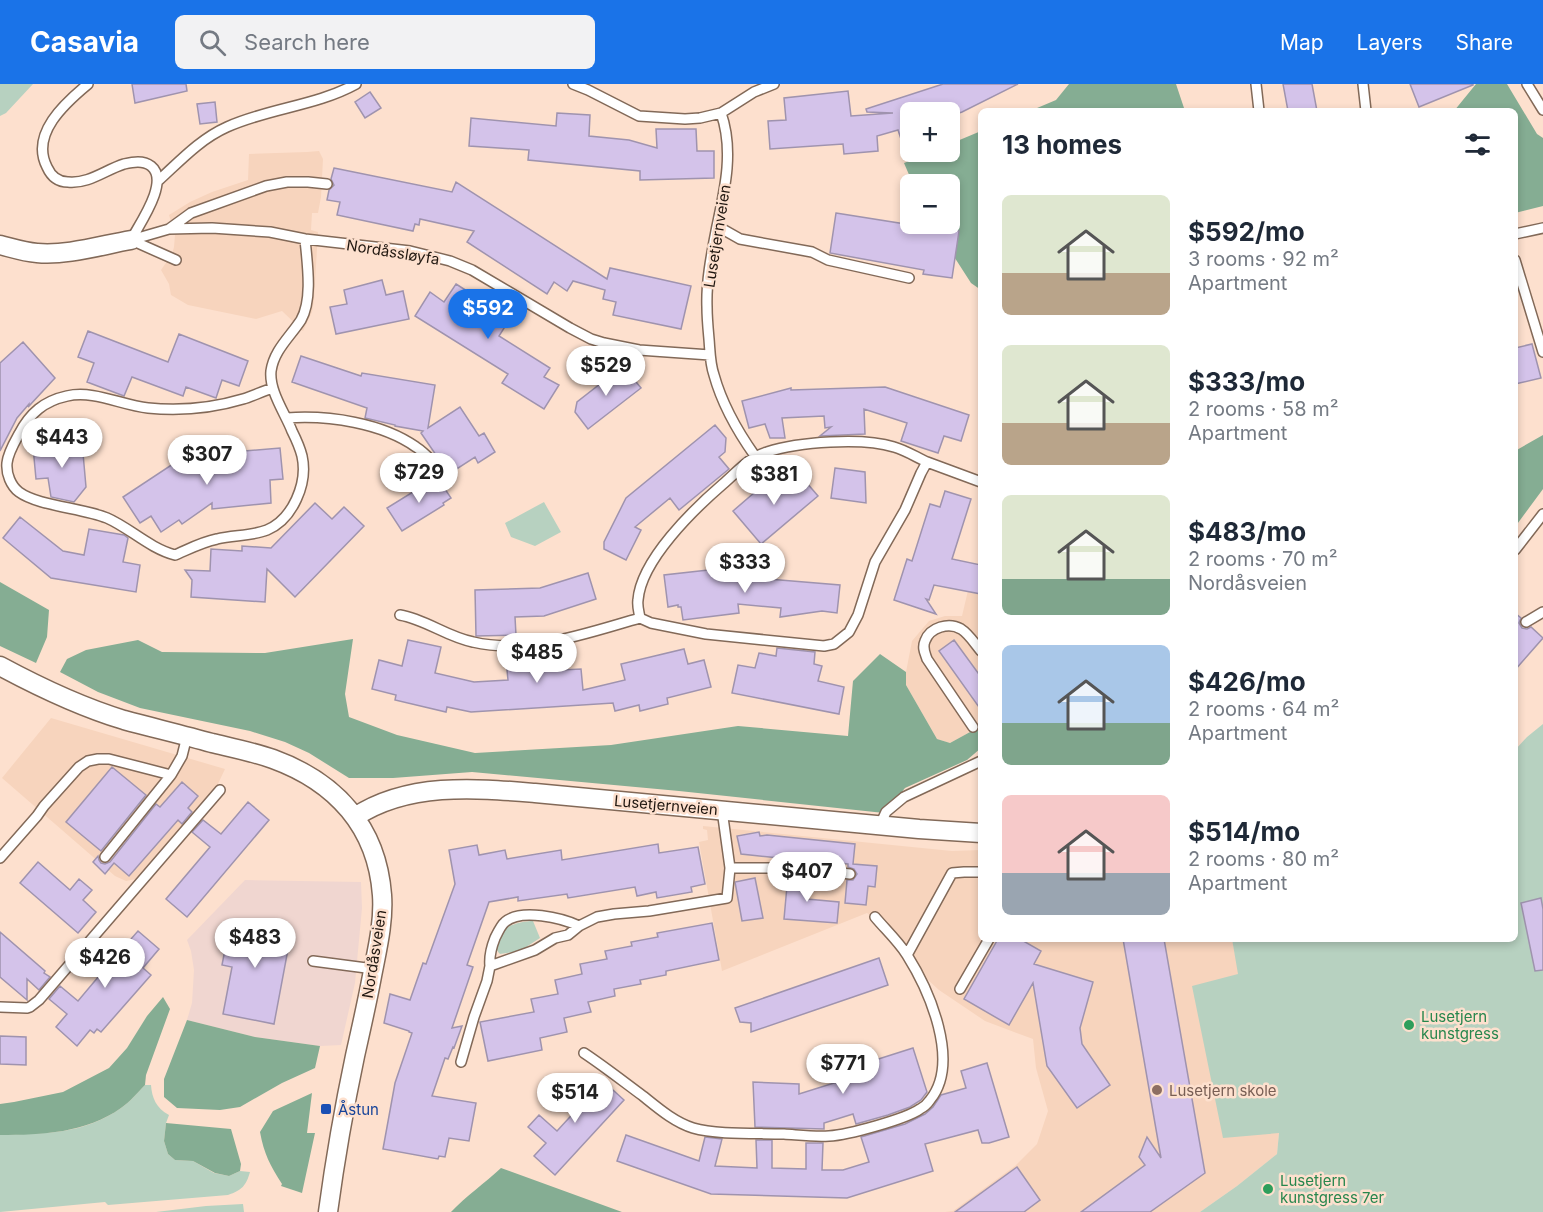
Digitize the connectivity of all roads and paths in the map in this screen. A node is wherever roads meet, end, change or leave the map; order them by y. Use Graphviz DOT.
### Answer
graph roads {
  1 [pos="88,84"];
  2 [pos="356,84"];
  3 [pos="573,84"];
  4 [pos="774,84"];
  5 [pos="1256,84"];
  6 [pos="1363,84"];
  7 [pos="1527,84"];
  8 [pos="1259,108"];
  9 [pos="1366,108"];
  10 [pos="1543,110"];
  11 [pos="722,113"];
  12 [pos="158,181"];
  13 [pos="327,184"];
  14 [pos="717,226"];
  15 [pos="1543,228"];
  16 [pos="169,229"];
  17 [pos="1518,233"];
  18 [pos="305,239"];
  19 [pos="131,240"];
  20 [pos="0,245"];
  21 [pos="176,260"];
  22 [pos="1518,270"];
  23 [pos="909,278"];
  24 [pos="1543,352"];
  25 [pos="710,355"];
  26 [pos="273,388"];
  27 [pos="287,418"];
  28 [pos="755,456"];
  29 [pos="927,462"];
  30 [pos="437,465"];
  31 [pos="978,481"];
  32 [pos="1543,514"];
  33 [pos="1518,546"];
  34 [pos="1543,612"];
  35 [pos="400,615"];
  36 [pos="640,618"];
  37 [pos="1526,622"];
  38 [pos="978,647"];
  39 [pos="0,666"];
  40 [pos="973,727"];
  41 [pos="187,736"];
  42 [pos="978,762"];
  43 [pos="171,775"];
  44 [pos="220,790"];
  45 [pos="722,810"];
  46 [pos="355,817"];
  47 [pos="880,825"];
  48 [pos="978,833"];
  49 [pos="105,857"];
  50 [pos="0,858"];
  51 [pos="730,868"];
  52 [pos="978,872"];
  53 [pos="850,874"];
  54 [pos="875,916"];
  55 [pos="579,926"];
  56 [pos="987,942"];
  57 [pos="907,955"];
  58 [pos="313,961"];
  59 [pos="490,966"];
  60 [pos="374,969"];
  61 [pos="960,989"];
  62 [pos="0,1007"];
  63 [pos="584,1053"];
  64 [pos="461,1062"];
  65 [pos="328,1212"];
  1 -- 12 [label="lane"];
  2 -- 12 [label="lane"];
  3 -- 11 [label="lane"];
  4 -- 11 [label="lane"];
  5 -- 8 [label="lane"];
  6 -- 9 [label="lane"];
  7 -- 10 [label="lane"];
  11 -- 14 [label="lane, Lusetjernveien"];
  12 -- 19 [label="lane"];
  13 -- 16 [label="lane"];
  14 -- 23 [label="lane"];
  14 -- 25 [label="lane, Lusetjernveien"];
  15 -- 17 [label="lane"];
  16 -- 18 [label="lane, Nordåssløyfa"];
  16 -- 19 [label="lane, Nordåssløyfa"];
  18 -- 25 [label="lane, Nordåssløyfa"];
  18 -- 26 [label="lane"];
  19 -- 20 [label="street, Nordåssløyfa"];
  19 -- 21 [label="lane"];
  22 -- 24 [label="lane"];
  25 -- 28 [label="lane, Lusetjernveien"];
  26 -- 27 [label="lane"];
  26 -- 27 [label="lane"];
  27 -- 30 [label="lane"];
  28 -- 29 [label="lane"];
  28 -- 36 [label="lane"];
  29 -- 31 [label="lane"];
  29 -- 36 [label="lane"];
  32 -- 33 [label="lane"];
  34 -- 37 [label="lane"];
  35 -- 36 [label="lane"];
  38 -- 40 [label="lane"];
  39 -- 41 [label="street, Nordåsveien"];
  41 -- 43 [label="lane"];
  41 -- 46 [label="street, Nordåsveien"];
  42 -- 47 [label="lane"];
  43 -- 49 [label="lane"];
  43 -- 50 [label="lane"];
  44 -- 62 [label="lane"];
  45 -- 46 [label="street, Lusetjernveien"];
  45 -- 47 [label="street, Lusetjernveien"];
  45 -- 51 [label="lane"];
  46 -- 60 [label="street, Nordåsveien"];
  47 -- 48 [label="street, Lusetjernveien"];
  51 -- 53 [label="lane"];
  51 -- 55 [label="lane"];
  52 -- 57 [label="lane"];
  54 -- 57 [label="lane"];
  55 -- 59 [label="lane"];
  55 -- 59 [label="lane"];
  56 -- 61 [label="lane"];
  57 -- 63 [label="lane"];
  58 -- 60 [label="lane"];
  59 -- 64 [label="lane"];
  60 -- 65 [label="street, Nordåsveien"];
}
